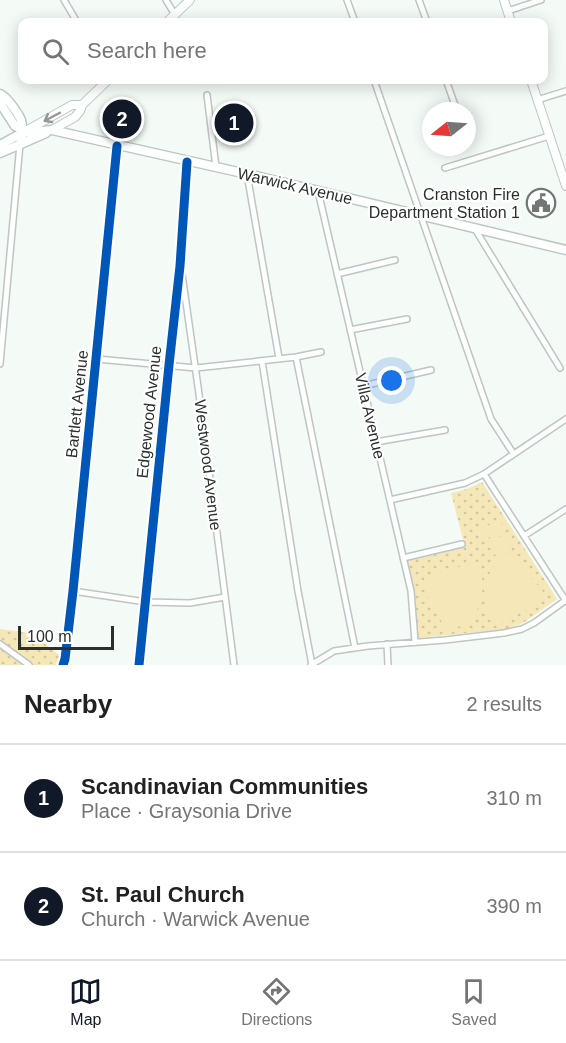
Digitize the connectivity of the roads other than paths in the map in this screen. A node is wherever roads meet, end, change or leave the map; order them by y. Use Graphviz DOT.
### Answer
graph roads {
  1 [pos="64,0"];
  2 [pos="166,0"];
  3 [pos="190,0"];
  4 [pos="346,0"];
  5 [pos="419,0"];
  6 [pos="504,0"];
  7 [pos="541,0"];
  8 [pos="508,11"];
  9 [pos="175,15"];
  10 [pos="75,18"];
  11 [pos="172,18"];
  12 [pos="353,18"];
  13 [pos="426,18"];
  14 [pos="511,18"];
  15 [pos="104,84"];
  16 [pos="375,84"];
  17 [pos="447,84"];
  18 [pos="532,84"];
  19 [pos="566,91"];
  20 [pos="0,94"];
  21 [pos="207,95"];
  22 [pos="537,100"];
  23 [pos="454,102"];
  24 [pos="0,103"];
  25 [pos="82,105"];
  26 [pos="52,130"];
  27 [pos="22,131"];
  28 [pos="549,136"];
  29 [pos="20,144"];
  30 [pos="0,145"];
  31 [pos="117,146"];
  32 [pos="0,153"];
  33 [pos="188,162"];
  34 [pos="216,167"];
  35 [pos="445,168"];
  36 [pos="247,174"];
  37 [pos="565,181"];
  38 [pos="318,191"];
  39 [pos="422,215"];
  40 [pos="474,228"];
  41 [pos="566,250"];
  42 [pos="395,260"];
  43 [pos="180,266"];
  44 [pos="337,274"];
  45 [pos="407,319"];
  46 [pos="350,330"];
  47 [pos="321,352"];
  48 [pos="296,357"];
  49 [pos="279,358"];
  50 [pos="97,359"];
  51 [pos="262,361"];
  52 [pos="0,364"];
  53 [pos="169,365"];
  54 [pos="196,368"];
  55 [pos="560,368"];
  56 [pos="432,370"];
  57 [pos="363,386"];
  58 [pos="566,419"];
  59 [pos="445,430"];
  60 [pos="376,442"];
  61 [pos="513,453"];
  62 [pos="484,474"];
  63 [pos="390,500"];
  64 [pos="566,509"];
  65 [pos="524,536"];
  66 [pos="462,544"];
  67 [pos="404,558"];
  68 [pos="73,591"];
  69 [pos="225,597"];
  70 [pos="566,600"];
  71 [pos="146,602"];
  72 [pos="415,642"];
  73 [pos="0,644"];
  74 [pos="387,644"];
  75 [pos="355,648"];
  76 [pos="29,665"];
  77 [pos="63,665"];
  78 [pos="139,665"];
  79 [pos="234,665"];
  80 [pos="311,665"];
  81 [pos="388,665"];
  1 -- 10 [label="street"];
  2 -- 9 [label="street"];
  3 -- 9 [label="main road"];
  4 -- 12 [label="street"];
  5 -- 13 [label="street"];
  6 -- 8 [label="main road"];
  7 -- 8 [label="street"];
  8 -- 14 [label="main road"];
  9 -- 11 [label="main road"];
  15 -- 25 [label="main road"];
  16 -- 39 [label="street"];
  17 -- 23 [label="street"];
  18 -- 22 [label="main road"];
  19 -- 22 [label="street"];
  20 -- 27 [label="main road"];
  21 -- 34 [label="street"];
  22 -- 28 [label="main road"];
  24 -- 27 [label="main road"];
  25 -- 26 [label="main road"];
  25 -- 27 [label="main road, one-way"];
  26 -- 27 [label="main road, Warwick Avenue"];
  26 -- 29 [label="main road"];
  26 -- 31 [label="main road, Warwick Avenue"];
  27 -- 29 [label="main road"];
  27 -- 30 [label="main road"];
  28 -- 35 [label="street"];
  28 -- 37 [label="main road"];
  29 -- 32 [label="main road"];
  29 -- 52 [label="street"];
  31 -- 33 [label="main road, Warwick Avenue"];
  31 -- 50 [label="street, Bartlett Avenue"];
  33 -- 34 [label="main road, Warwick Avenue"];
  33 -- 43 [label="street, Edgewood Avenue"];
  34 -- 36 [label="main road, Warwick Avenue"];
  36 -- 38 [label="main road, Warwick Avenue"];
  36 -- 49 [label="street"];
  38 -- 39 [label="main road, Warwick Avenue"];
  38 -- 44 [label="street, Villa Avenue"];
  39 -- 40 [label="main road, Warwick Avenue"];
  39 -- 61 [label="street"];
  40 -- 41 [label="main road, Warwick Avenue"];
  40 -- 55 [label="street"];
  42 -- 44 [label="street"];
  43 -- 53 [label="street, Edgewood Avenue"];
  43 -- 54 [label="street, Westwood Avenue"];
  44 -- 46 [label="street, Villa Avenue"];
  45 -- 46 [label="street"];
  46 -- 57 [label="street, Villa Avenue"];
  47 -- 48 [label="street"];
  48 -- 49 [label="street"];
  48 -- 75 [label="street"];
  49 -- 51 [label="street"];
  50 -- 53 [label="street"];
  50 -- 68 [label="street, Bartlett Avenue"];
  51 -- 54 [label="street"];
  51 -- 80 [label="street"];
  53 -- 54 [label="street"];
  53 -- 71 [label="street, Edgewood Avenue"];
  54 -- 69 [label="street, Westwood Avenue"];
  56 -- 57 [label="street"];
  57 -- 60 [label="street, Villa Avenue"];
  58 -- 61 [label="street"];
  59 -- 60 [label="street"];
  60 -- 63 [label="street, Villa Avenue"];
  61 -- 62 [label="street"];
  62 -- 63 [label="street"];
  62 -- 65 [label="street"];
  63 -- 67 [label="street, Villa Avenue"];
  64 -- 65 [label="street"];
  65 -- 70 [label="street"];
  66 -- 67 [label="street"];
  67 -- 72 [label="street, Villa Avenue"];
  68 -- 71 [label="street"];
  68 -- 77 [label="street, Bartlett Avenue"];
  69 -- 71 [label="street"];
  69 -- 79 [label="street, Westwood Avenue"];
  70 -- 72 [label="street"];
  71 -- 78 [label="street, Edgewood Avenue"];
  72 -- 74 [label="street"];
  73 -- 76 [label="street"];
  74 -- 75 [label="street"];
  74 -- 81 [label="street"];
  75 -- 80 [label="street"];
}
